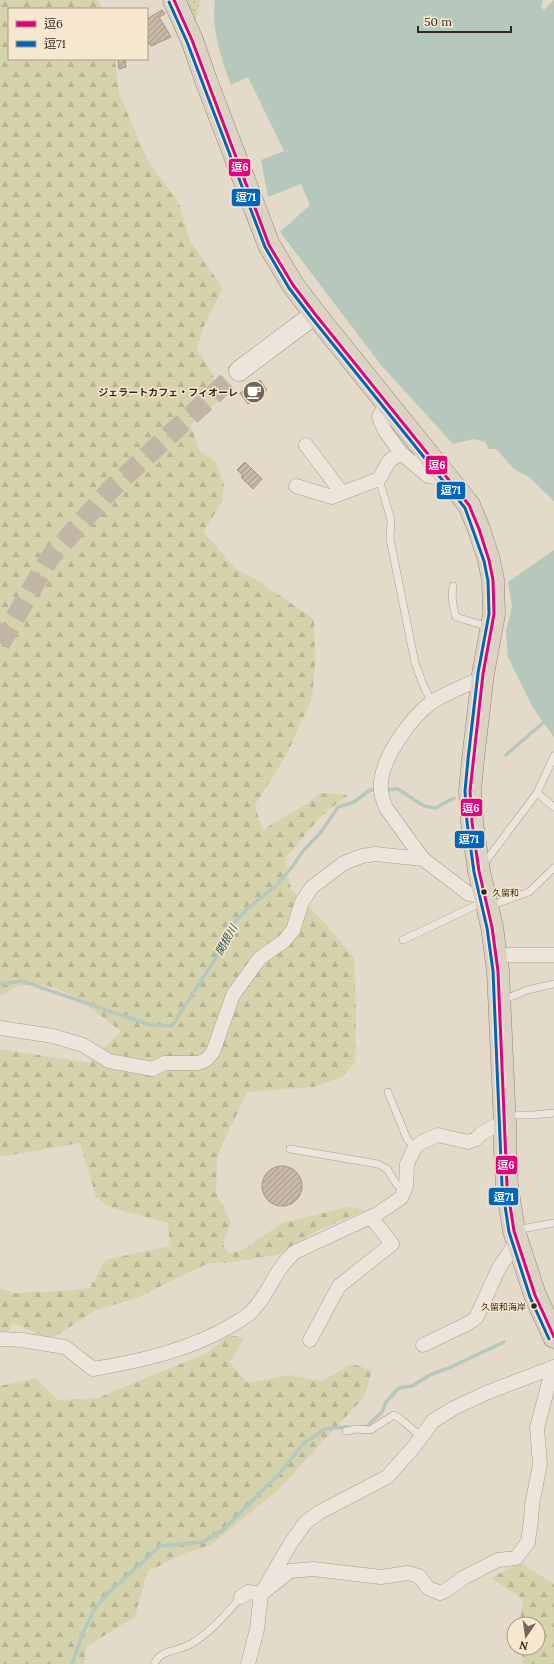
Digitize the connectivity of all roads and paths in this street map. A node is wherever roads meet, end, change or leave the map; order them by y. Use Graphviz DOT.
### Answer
graph roads {
  1 [pos="174,0"];
  2 [pos="315,314"];
  3 [pos="239,371"];
  4 [pos="386,404"];
  5 [pos="306,445"];
  6 [pos="401,453"];
  7 [pos="448,478"];
  8 [pos="379,479"];
  9 [pos="296,486"];
  10 [pos="342,493"];
  11 [pos="453,586"];
  12 [pos="491,628"];
  13 [pos="483,674"];
  14 [pos="432,702"];
  15 [pos="554,756"];
  16 [pos="537,793"];
  17 [pos="554,807"];
  18 [pos="423,859"];
  19 [pos="554,868"];
  20 [pos="479,871"];
  21 [pos="485,902"];
  22 [pos="404,940"];
  23 [pos="496,955"];
  24 [pos="554,955"];
  25 [pos="554,984"];
  26 [pos="500,1000"];
  27 [pos="0,1028"];
  28 [pos="388,1092"];
  29 [pos="554,1112"];
  30 [pos="505,1120"];
  31 [pos="415,1147"];
  32 [pos="290,1149"];
  33 [pos="404,1190"];
  34 [pos="371,1217"];
  35 [pos="554,1223"];
  36 [pos="516,1236"];
  37 [pos="554,1337"];
  38 [pos="0,1340"];
  39 [pos="310,1340"];
  40 [pos="423,1345"];
  41 [pos="554,1367"];
  42 [pos="346,1431"];
  43 [pos="421,1437"];
  44 [pos="261,1594"];
  45 [pos="241,1596"];
  46 [pos="154,1664"];
  47 [pos="248,1664"];
  1 -- 2 [label="highway"];
  2 -- 3 [label="main road"];
  2 -- 4 [label="highway"];
  4 -- 6 [label="street"];
  4 -- 7 [label="highway"];
  5 -- 10 [label="street"];
  6 -- 7 [label="street"];
  6 -- 8 [label="street"];
  7 -- 12 [label="highway"];
  8 -- 10 [label="street"];
  8 -- 14 [label="lane"];
  9 -- 10 [label="street"];
  11 -- 12 [label="lane"];
  12 -- 13 [label="highway"];
  13 -- 14 [label="street"];
  13 -- 20 [label="highway"];
  14 -- 18 [label="street"];
  15 -- 16 [label="lane"];
  16 -- 17 [label="lane"];
  16 -- 20 [label="lane"];
  18 -- 21 [label="street"];
  18 -- 27 [label="street"];
  19 -- 21 [label="lane"];
  20 -- 21 [label="highway"];
  21 -- 22 [label="lane"];
  21 -- 23 [label="highway"];
  23 -- 24 [label="street"];
  23 -- 26 [label="highway"];
  25 -- 26 [label="lane"];
  26 -- 30 [label="highway"];
  28 -- 31 [label="lane"];
  29 -- 30 [label="lane"];
  30 -- 31 [label="street"];
  30 -- 36 [label="highway"];
  31 -- 33 [label="street"];
  32 -- 33 [label="lane"];
  33 -- 34 [label="street"];
  34 -- 38 [label="street"];
  34 -- 39 [label="street"];
  35 -- 36 [label="lane"];
  36 -- 37 [label="highway"];
  36 -- 40 [label="street"];
  41 -- 43 [label="street"];
  41 -- 44 [label="street"];
  42 -- 43 [label="lane"];
  43 -- 44 [label="street"];
  44 -- 45 [label="street"];
  44 -- 47 [label="street"];
  45 -- 46 [label="lane"];
}
